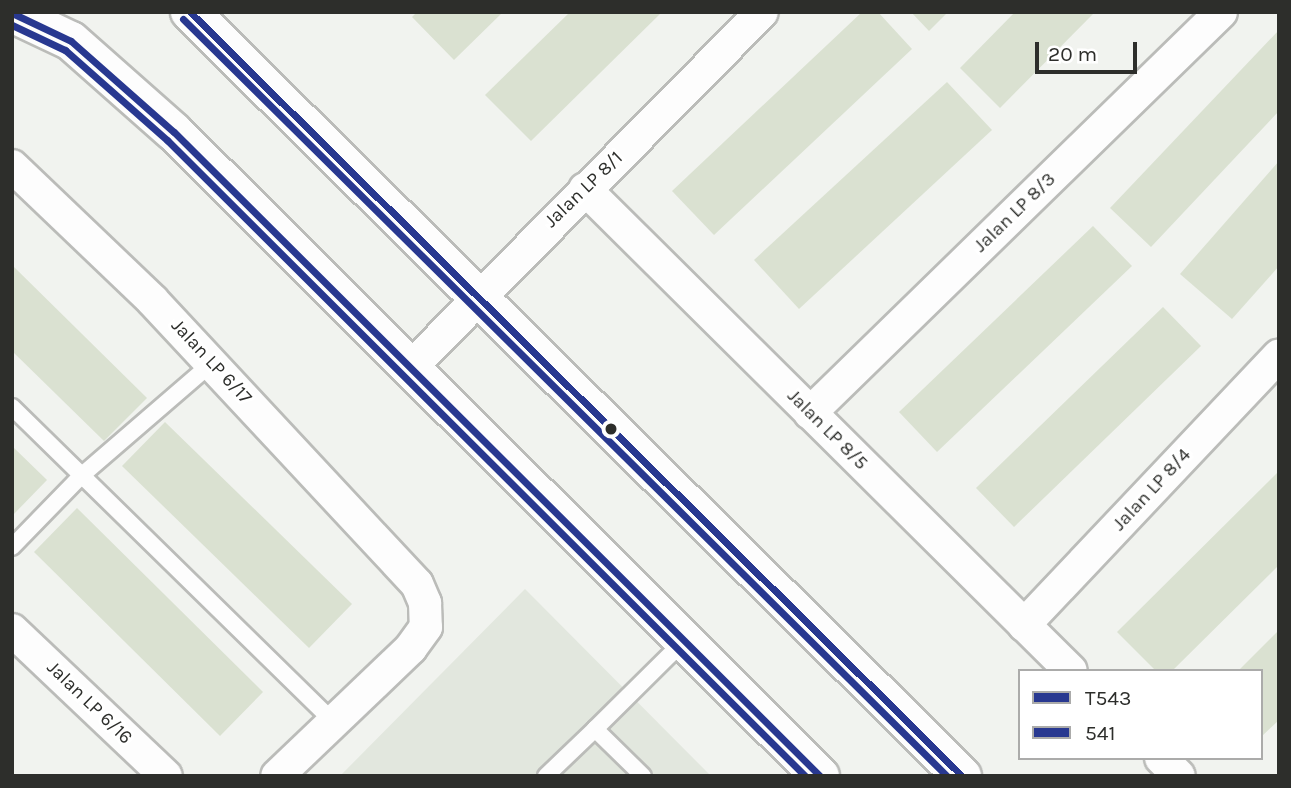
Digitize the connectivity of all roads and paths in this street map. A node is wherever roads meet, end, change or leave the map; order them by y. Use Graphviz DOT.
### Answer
graph roads {
  1 [pos="190,12"];
  2 [pos="762,12"];
  3 [pos="1221,12"];
  4 [pos="12,13"];
  5 [pos="12,166"];
  6 [pos="585,189"];
  7 [pos="477,296"];
  8 [pos="1279,355"];
  9 [pos="212,363"];
  10 [pos="408,370"];
  11 [pos="12,407"];
  12 [pos="810,413"];
  13 [pos="81,476"];
  14 [pos="12,547"];
  15 [pos="1024,625"];
  16 [pos="12,630"];
  17 [pos="685,640"];
  18 [pos="1069,669"];
  19 [pos="334,722"];
  20 [pos="595,729"];
  21 [pos="1163,760"];
  22 [pos="166,776"];
  23 [pos="277,776"];
  24 [pos="546,776"];
  25 [pos="642,776"];
  26 [pos="820,776"];
  27 [pos="962,776"];
  28 [pos="1179,776"];
  1 -- 7 [label="main road"];
  2 -- 6 [label="street, Jalan LP 8/1"];
  3 -- 12 [label="street, Jalan LP 8/3"];
  4 -- 10 [label="main road"];
  5 -- 9 [label="street, Jalan LP 6/17"];
  6 -- 7 [label="street, Jalan LP 8/1"];
  6 -- 12 [label="street, Jalan LP 8/5"];
  7 -- 10 [label="street, Jalan LP 8/1"];
  7 -- 27 [label="main road"];
  8 -- 15 [label="street, Jalan LP 8/4"];
  9 -- 13 [label="lane"];
  9 -- 19 [label="street, Jalan LP 6/17"];
  10 -- 17 [label="main road"];
  11 -- 13 [label="lane"];
  12 -- 15 [label="street, Jalan LP 8/5"];
  13 -- 14 [label="lane"];
  13 -- 19 [label="lane"];
  15 -- 18 [label="street, Jalan LP 8/5"];
  16 -- 22 [label="street, Jalan LP 6/16"];
  17 -- 20 [label="lane"];
  17 -- 26 [label="main road"];
  19 -- 23 [label="street, Jalan LP 6/17"];
  20 -- 24 [label="lane"];
  20 -- 25 [label="lane"];
  21 -- 28 [label="street"];
}
